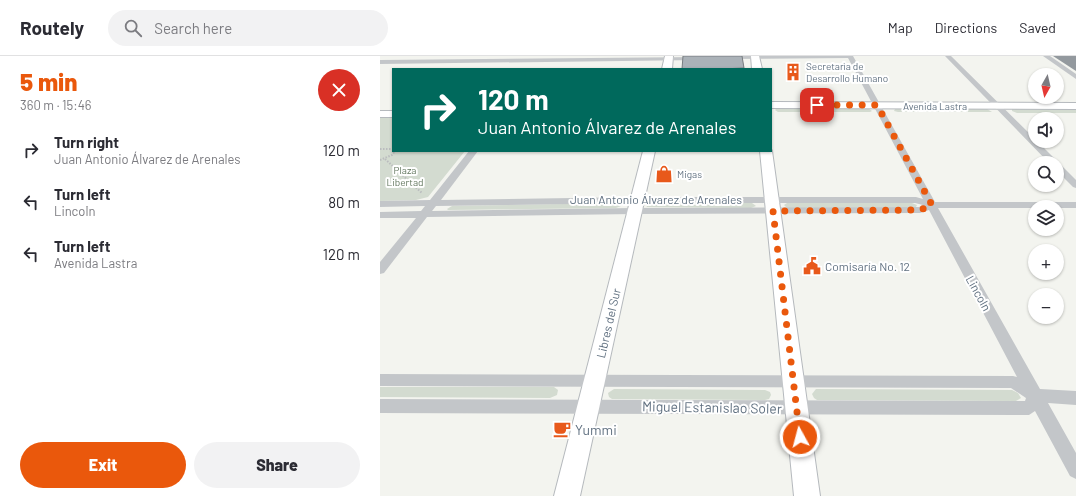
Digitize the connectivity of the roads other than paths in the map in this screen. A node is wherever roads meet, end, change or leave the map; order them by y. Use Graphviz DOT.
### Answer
graph roads {
  1 [pos="755,56"];
  2 [pos="850,56"];
  3 [pos="948,56"];
  4 [pos="1046,56"];
  5 [pos="573,57"];
  6 [pos="669,57"];
  7 [pos="718,57"];
  8 [pos="475,58"];
  9 [pos="704,58"];
  10 [pos="380,62"];
  11 [pos="464,68"];
  12 [pos="566,68"];
  13 [pos="667,68"];
  14 [pos="757,68"];
  15 [pos="1076,77"];
  16 [pos="380,104"];
  17 [pos="392,104"];
  18 [pos="772,105"];
  19 [pos="998,106"];
  20 [pos="1076,106"];
  21 [pos="880,110"];
  22 [pos="380,114"];
  23 [pos="392,114"];
  24 [pos="772,115"];
  25 [pos="1008,116"];
  26 [pos="1076,116"];
  27 [pos="473,152"];
  28 [pos="649,152"];
  29 [pos="766,152"];
  30 [pos="1047,156"];
  31 [pos="1064,173"];
  32 [pos="1076,185"];
  33 [pos="432,203"];
  34 [pos="380,204"];
  35 [pos="772,205"];
  36 [pos="932,205"];
  37 [pos="1076,205"];
  38 [pos="635,206"];
  39 [pos="424,214"];
  40 [pos="380,215"];
  41 [pos="380,270"];
  42 [pos="380,380"];
  43 [pos="594,381"];
  44 [pos="794,382"];
  45 [pos="1036,396"];
  46 [pos="1076,398"];
  47 [pos="588,405"];
  48 [pos="380,406"];
  49 [pos="797,408"];
  50 [pos="1076,470"];
  51 [pos="567,496"];
  52 [pos="807,496"];
  1 -- 2 [label="street"];
  1 -- 7 [label="street"];
  1 -- 14 [label="main road"];
  2 -- 21 [label="street, Lincoln"];
  3 -- 19 [label="street"];
  4 -- 15 [label="street"];
  5 -- 6 [label="street"];
  5 -- 8 [label="street"];
  5 -- 12 [label="street"];
  6 -- 9 [label="street"];
  6 -- 13 [label="main road"];
  8 -- 10 [label="street"];
  8 -- 11 [label="street"];
  16 -- 17 [label="main road"];
  18 -- 21 [label="main road, Avenida Lastra"];
  19 -- 20 [label="main road, Avenida Lastra"];
  19 -- 21 [label="main road, Avenida Lastra"];
  19 -- 25 [label="street"];
  21 -- 24 [label="main road, Avenida Lastra"];
  21 -- 25 [label="main road, Avenida Lastra"];
  21 -- 36 [label="street, Lincoln"];
  22 -- 23 [label="main road"];
  25 -- 26 [label="main road, Avenida Lastra"];
  25 -- 30 [label="street"];
  27 -- 33 [label="street"];
  28 -- 38 [label="main road, Libres del Sur"];
  29 -- 35 [label="main road"];
  31 -- 32 [label="street"];
  33 -- 34 [label="street, Juan Antonio Álvarez de Arenales"];
  33 -- 38 [label="street, Juan Antonio Álvarez de Arenales"];
  33 -- 39 [label="street"];
  35 -- 36 [label="street, Juan Antonio Álvarez de Arenales"];
  35 -- 38 [label="street, Juan Antonio Álvarez de Arenales"];
  35 -- 44 [label="main road"];
  36 -- 37 [label="street, Juan Antonio Álvarez de Arenales"];
  36 -- 45 [label="street, Lincoln"];
  38 -- 39 [label="street, Juan Antonio Álvarez de Arenales"];
  38 -- 43 [label="main road, Libres del Sur"];
  39 -- 40 [label="street, Juan Antonio Álvarez de Arenales"];
  39 -- 41 [label="street"];
  42 -- 43 [label="street, Miguel Estanislao Soler"];
  43 -- 44 [label="street, Miguel Estanislao Soler"];
  43 -- 47 [label="main road, Libres del Sur"];
  44 -- 45 [label="street, Miguel Estanislao Soler"];
  44 -- 49 [label="main road"];
  45 -- 46 [label="street, Miguel Estanislao Soler"];
  45 -- 49 [label="street, Miguel Estanislao Soler"];
  45 -- 50 [label="street, Lincoln"];
  47 -- 48 [label="street, Miguel Estanislao Soler"];
  47 -- 49 [label="street, Miguel Estanislao Soler"];
  47 -- 51 [label="main road, Libres del Sur"];
  49 -- 52 [label="main road"];
}
